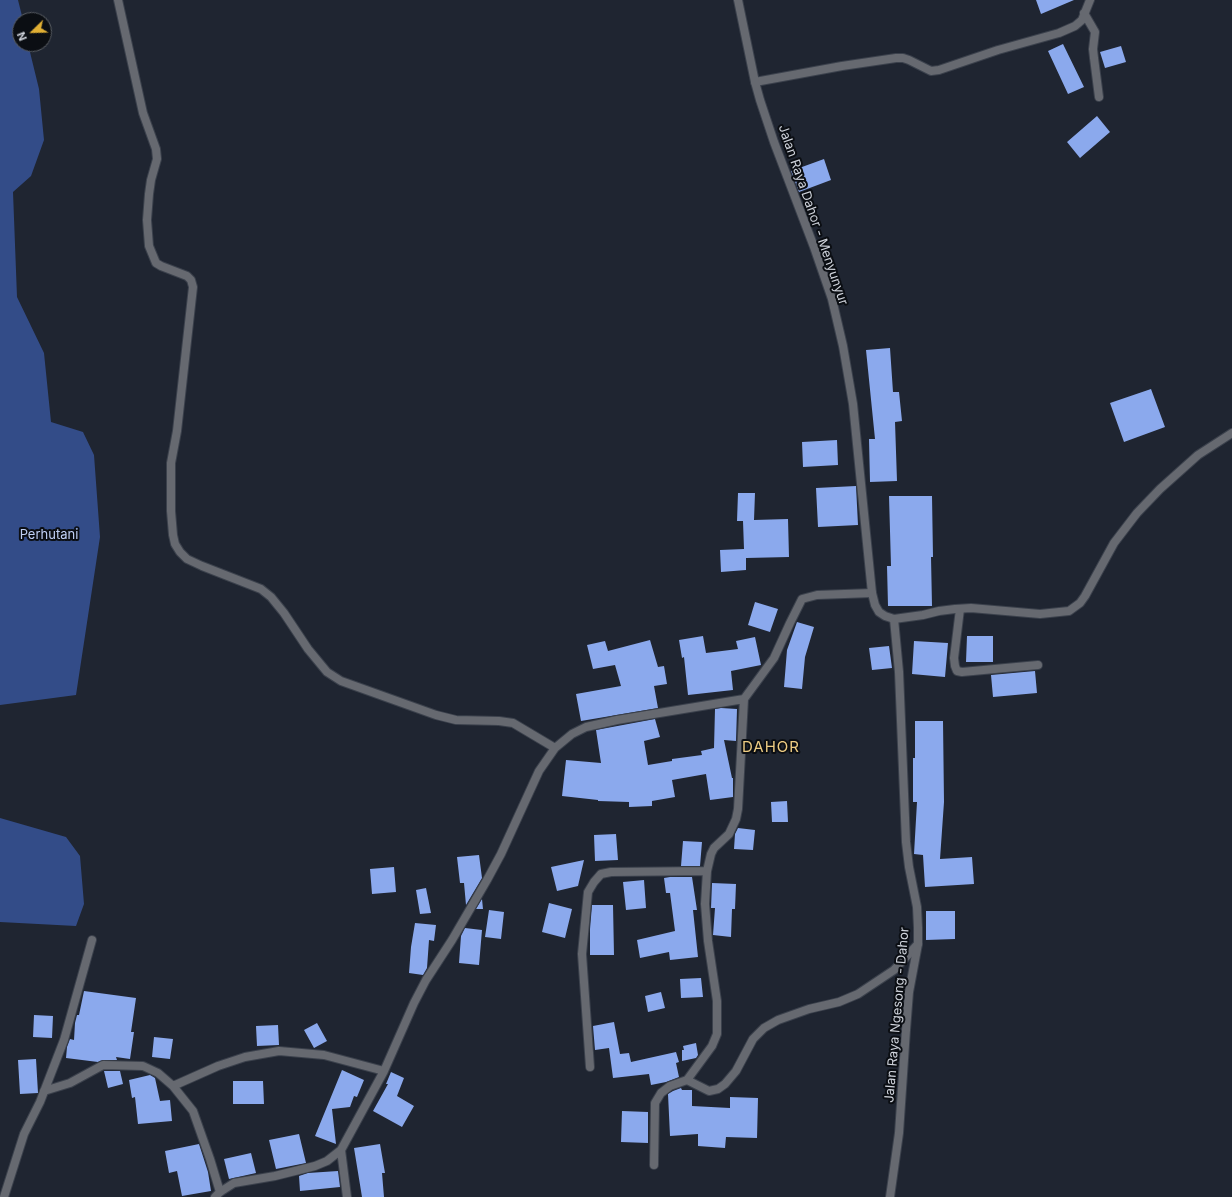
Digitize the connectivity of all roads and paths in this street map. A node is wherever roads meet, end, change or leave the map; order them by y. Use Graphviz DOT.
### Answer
graph roads {
  1 [pos="118,0"];
  2 [pos="738,0"];
  3 [pos="1090,0"];
  4 [pos="1084,13"];
  5 [pos="755,82"];
  6 [pos="1099,97"];
  7 [pos="1232,433"];
  8 [pos="872,593"];
  9 [pos="960,609"];
  10 [pos="894,619"];
  11 [pos="1038,665"];
  12 [pos="744,699"];
  13 [pos="555,748"];
  14 [pos="708,871"];
  15 [pos="92,940"];
  16 [pos="918,944"];
  17 [pos="590,1067"];
  18 [pos="384,1071"];
  19 [pos="688,1080"];
  20 [pos="173,1086"];
  21 [pos="44,1091"];
  22 [pos="341,1150"];
  23 [pos="654,1165"];
  24 [pos="217,1194"];
  25 [pos="4,1197"];
  26 [pos="347,1197"];
  27 [pos="890,1197"];
  1 -- 13 [label="street"];
  2 -- 5 [label="street, Jalan Raya Dahor - Menyunyur"];
  3 -- 4 [label="street"];
  4 -- 5 [label="street"];
  4 -- 6 [label="street"];
  5 -- 8 [label="street, Jalan Raya Dahor - Menyunyur"];
  7 -- 9 [label="street"];
  8 -- 10 [label="street, Jalan Raya Dahor - Menyunyur"];
  8 -- 12 [label="street"];
  9 -- 10 [label="street"];
  9 -- 11 [label="street"];
  10 -- 16 [label="street, Jalan Raya Ngesong - Dahor"];
  12 -- 13 [label="street"];
  12 -- 14 [label="street"];
  13 -- 18 [label="street"];
  14 -- 17 [label="street"];
  14 -- 19 [label="street"];
  15 -- 21 [label="street"];
  16 -- 19 [label="street"];
  16 -- 27 [label="street, Jalan Raya Ngesong - Dahor"];
  18 -- 20 [label="street"];
  18 -- 22 [label="street"];
  19 -- 23 [label="street"];
  20 -- 21 [label="street"];
  20 -- 24 [label="street"];
  21 -- 25 [label="street"];
  22 -- 24 [label="street"];
  22 -- 26 [label="street"];
}
